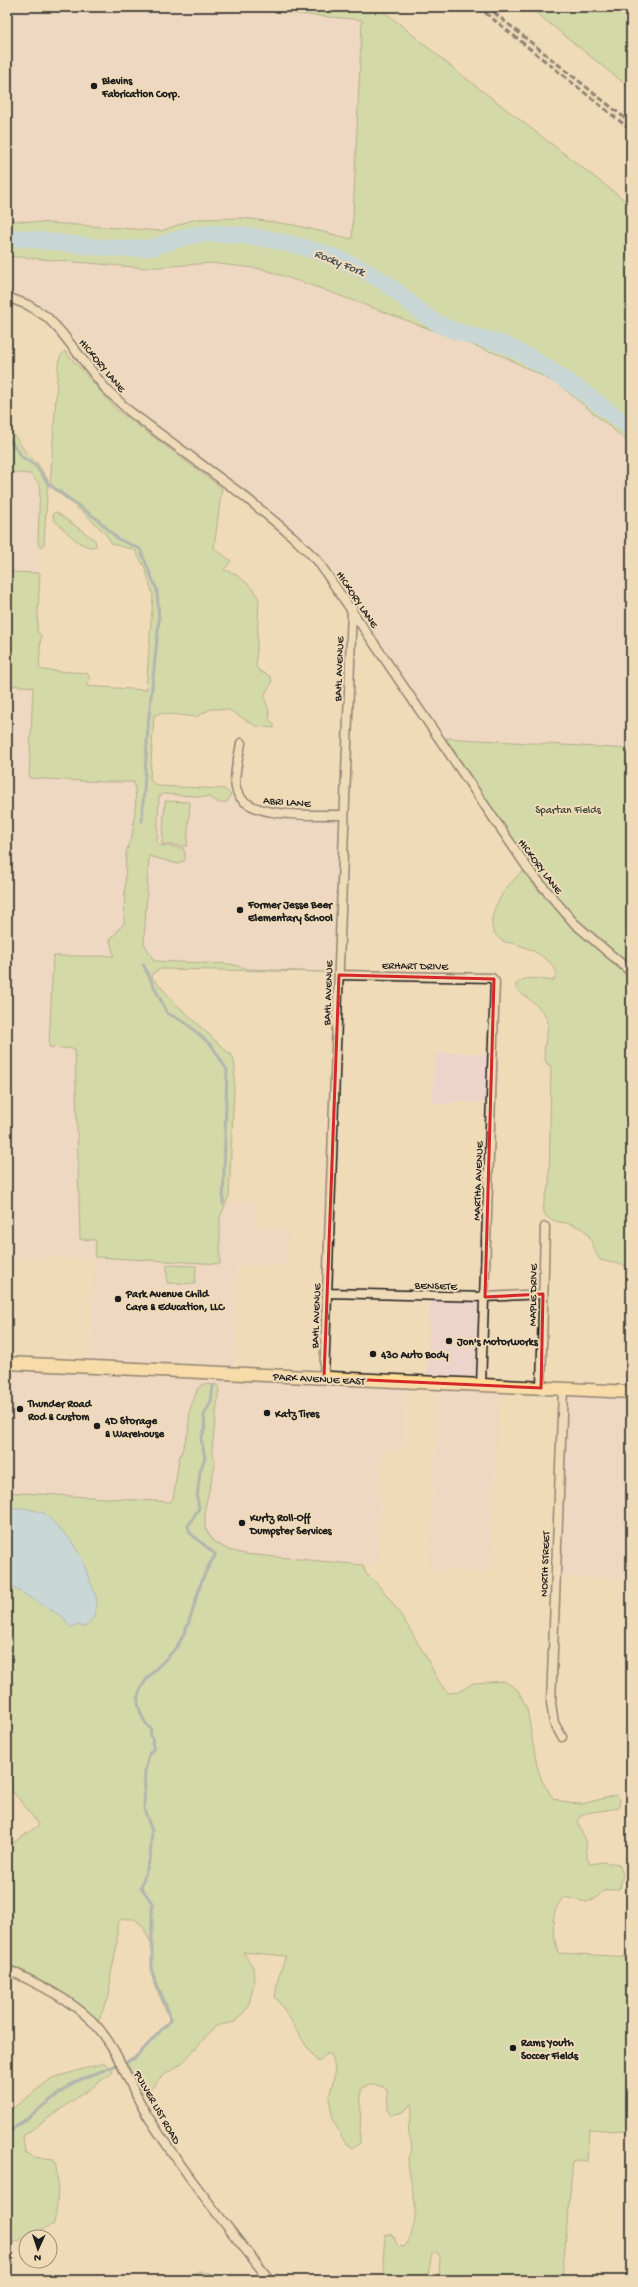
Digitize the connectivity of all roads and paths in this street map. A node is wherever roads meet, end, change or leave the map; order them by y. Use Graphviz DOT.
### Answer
graph roads {
  1 [pos="7,297"];
  2 [pos="352,608"];
  3 [pos="241,743"];
  4 [pos="344,815"];
  5 [pos="631,972"];
  6 [pos="339,975"];
  7 [pos="492,978"];
  8 [pos="545,1227"];
  9 [pos="327,1292"];
  10 [pos="543,1294"];
  11 [pos="485,1297"];
  12 [pos="7,1363"];
  13 [pos="324,1378"];
  14 [pos="481,1386"];
  15 [pos="541,1388"];
  16 [pos="563,1389"];
  17 [pos="631,1392"];
  18 [pos="562,1737"];
  19 [pos="7,1969"];
  20 [pos="270,2280"];
  1 -- 2 [label="street, HICKORY LANE"];
  2 -- 4 [label="street, BAHL AVENUE"];
  2 -- 5 [label="street, HICKORY LANE"];
  3 -- 4 [label="street, ABRI LANE"];
  4 -- 6 [label="street, BAHL AVENUE"];
  6 -- 7 [label="street, ERHART DRIVE"];
  6 -- 9 [label="street, BAHL AVENUE"];
  7 -- 11 [label="street, MARTHA AVENUE"];
  8 -- 10 [label="street, MAPLE DRIVE"];
  9 -- 11 [label="street, BENSETE"];
  9 -- 13 [label="street, BAHL AVENUE"];
  10 -- 11 [label="street, BENSETE"];
  10 -- 15 [label="street, MAPLE DRIVE"];
  11 -- 14 [label="street, MARTHA AVENUE"];
  12 -- 13 [label="main road, PARK AVENUE EAST"];
  13 -- 14 [label="main road, PARK AVENUE EAST"];
  14 -- 15 [label="main road, PARK AVENUE EAST"];
  15 -- 16 [label="main road, PARK AVENUE EAST"];
  16 -- 17 [label="main road, PARK AVENUE EAST"];
  16 -- 18 [label="street, NORTH STREET"];
  19 -- 20 [label="street, PULVER LIST ROAD"];
}
